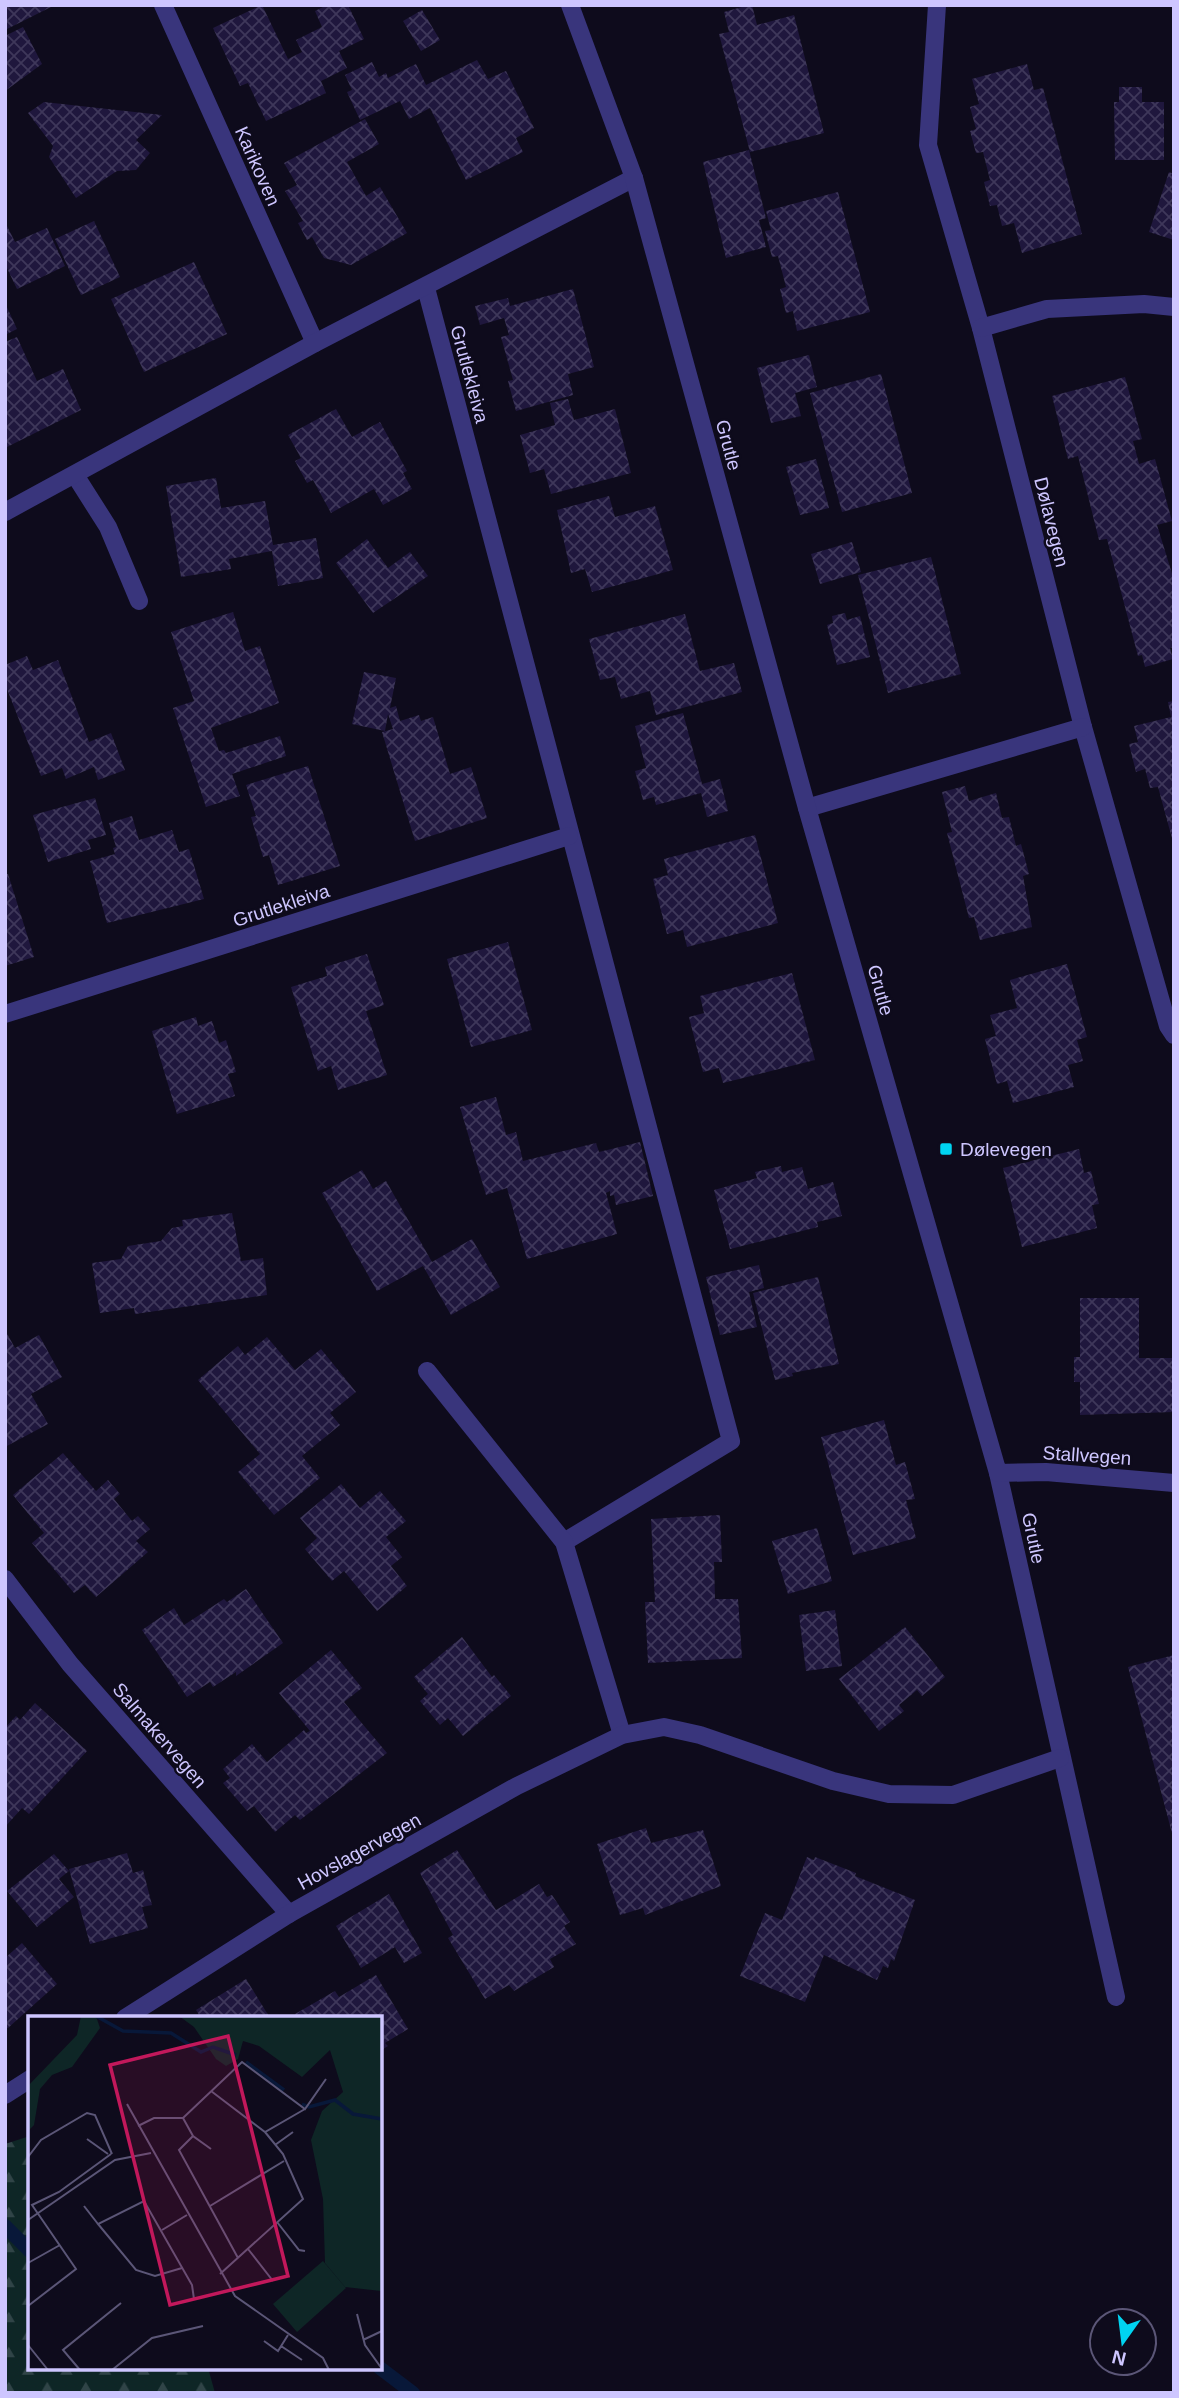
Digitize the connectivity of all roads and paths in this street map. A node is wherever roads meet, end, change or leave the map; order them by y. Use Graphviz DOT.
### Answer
graph roads {
  1 [pos="163,5"];
  2 [pos="570,5"];
  3 [pos="937,5"];
  4 [pos="634,178"];
  5 [pos="426,288"];
  6 [pos="1174,307"];
  7 [pos="981,328"];
  8 [pos="315,343"];
  9 [pos="75,475"];
  10 [pos="5,512"];
  11 [pos="139,601"];
  12 [pos="1083,727"];
  13 [pos="807,808"];
  14 [pos="569,836"];
  15 [pos="5,1014"];
  16 [pos="1174,1035"];
  17 [pos="427,1371"];
  18 [pos="998,1473"];
  19 [pos="1174,1483"];
  20 [pos="564,1542"];
  21 [pos="5,1579"];
  22 [pos="622,1735"];
  23 [pos="1060,1758"];
  24 [pos="289,1914"];
  25 [pos="1116,1997"];
  26 [pos="128,2016"];
  27 [pos="28,2080"];
  28 [pos="5,2095"];
  1 -- 8 [label="street, Karikoven"];
  2 -- 4 [label="street, Grutle"];
  3 -- 7 [label="street, Dølavegen"];
  4 -- 5 [label="street"];
  4 -- 13 [label="street, Grutle"];
  5 -- 8 [label="street"];
  5 -- 14 [label="street, Grutlekleiva"];
  6 -- 7 [label="street"];
  7 -- 12 [label="street, Dølavegen"];
  8 -- 9 [label="street"];
  9 -- 10 [label="street"];
  9 -- 11 [label="street"];
  12 -- 13 [label="street"];
  12 -- 16 [label="street, Dølavegen"];
  13 -- 18 [label="street, Grutle"];
  14 -- 15 [label="street, Grutlekleiva"];
  14 -- 20 [label="street, Grutlekleiva"];
  17 -- 20 [label="street"];
  18 -- 19 [label="street, Stallvegen"];
  18 -- 23 [label="street, Grutle"];
  20 -- 22 [label="street"];
  21 -- 24 [label="street, Salmakervegen"];
  22 -- 23 [label="street, Hovslagervegen"];
  22 -- 24 [label="street, Hovslagervegen"];
  23 -- 25 [label="street, Grutle"];
  24 -- 26 [label="street, Hovslagervegen"];
  27 -- 28 [label="street"];
}
